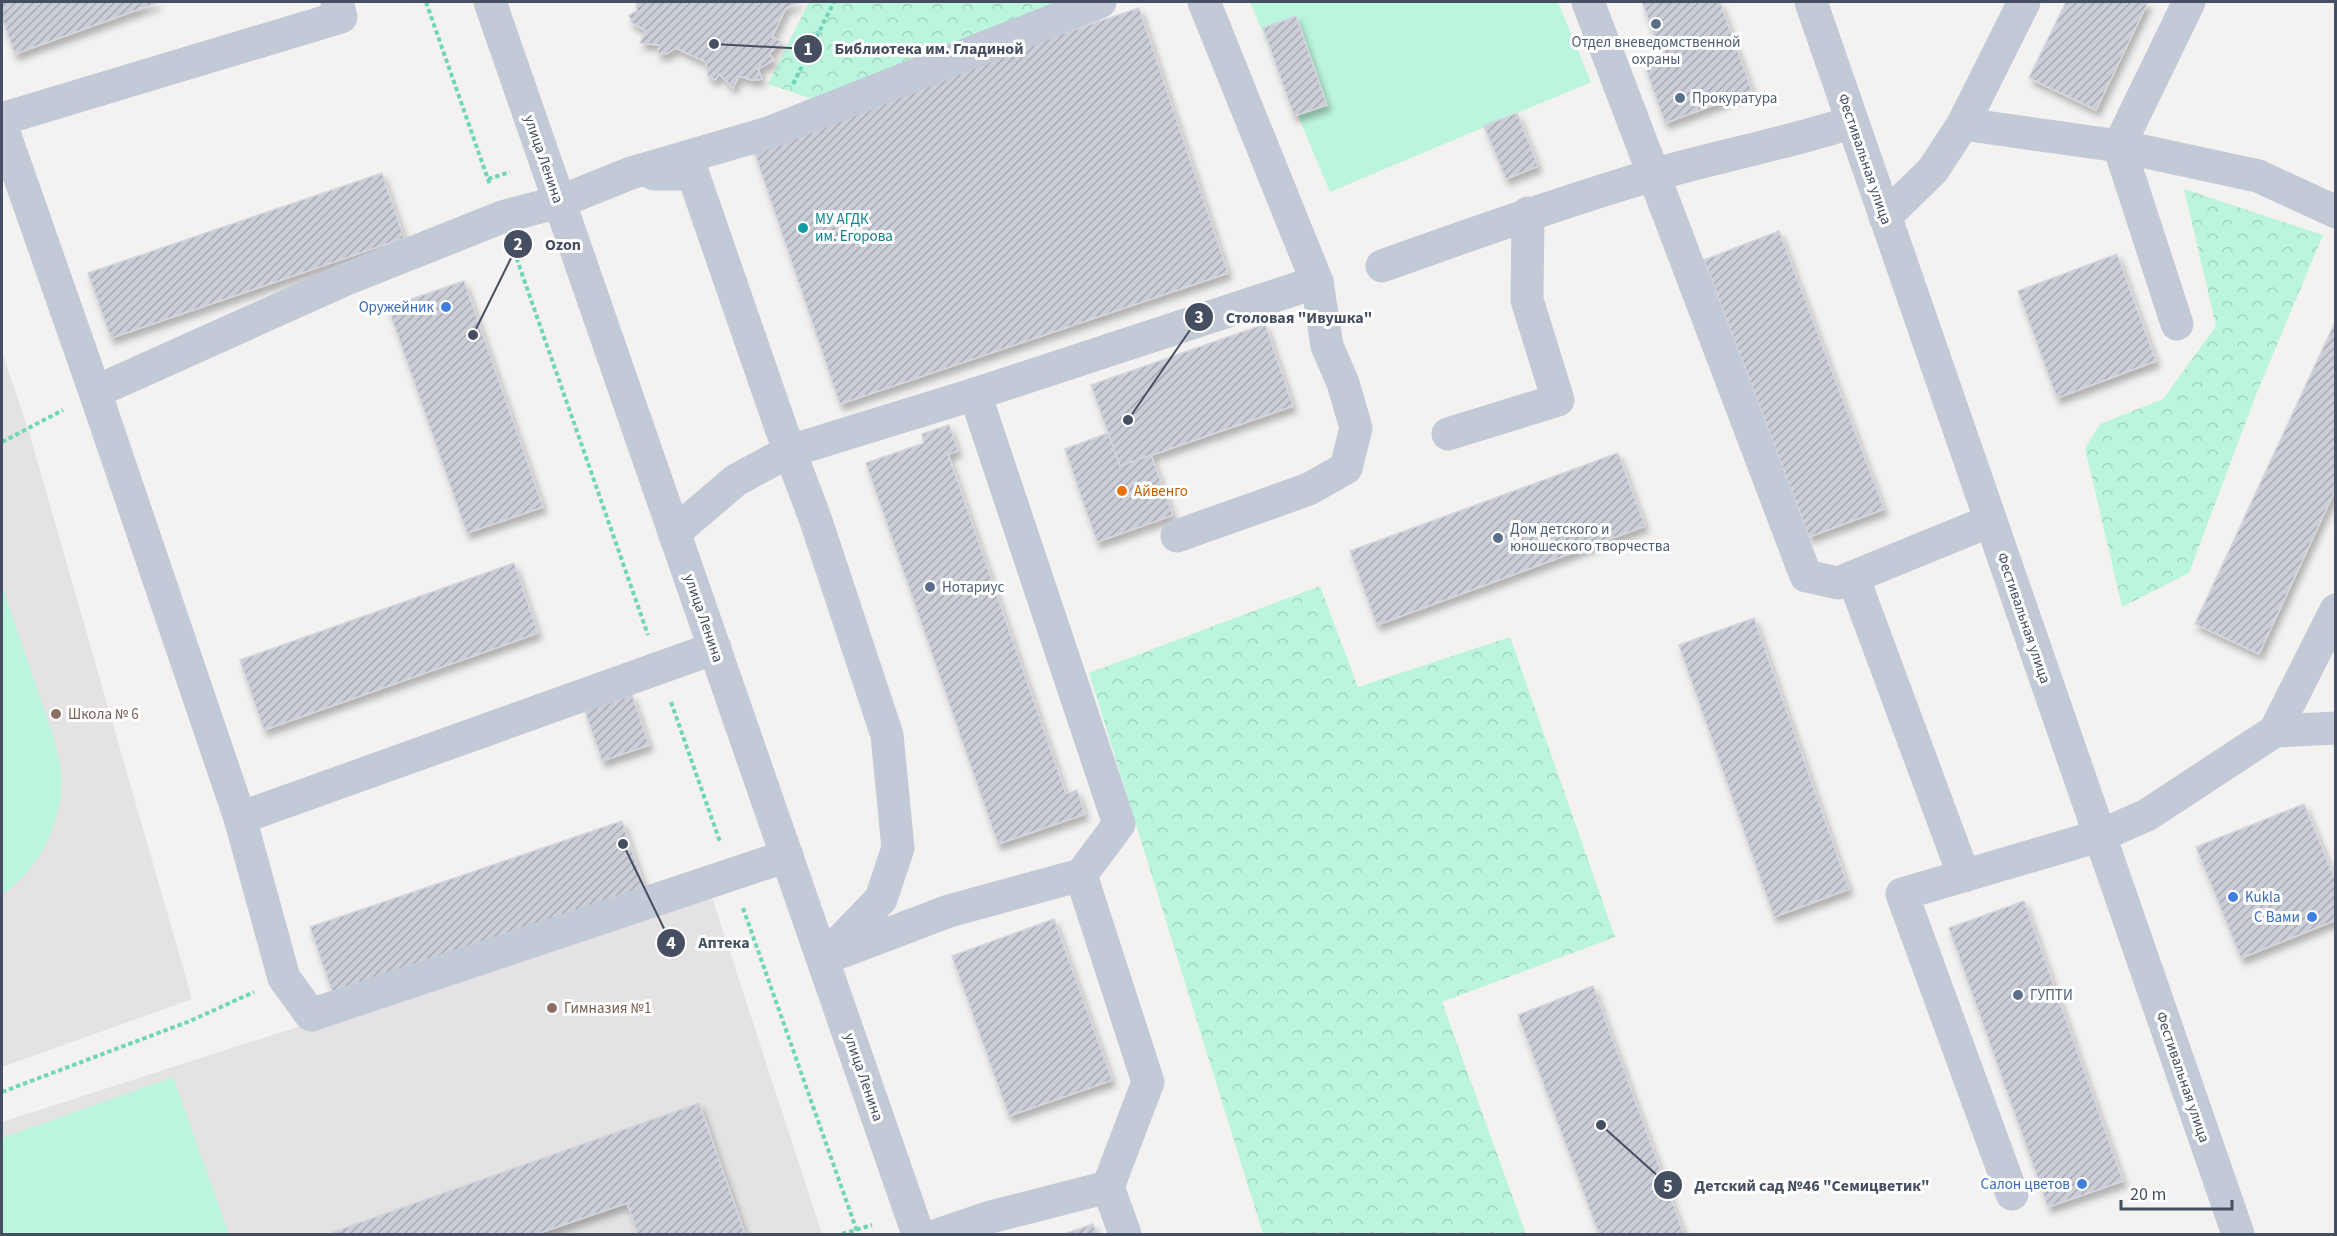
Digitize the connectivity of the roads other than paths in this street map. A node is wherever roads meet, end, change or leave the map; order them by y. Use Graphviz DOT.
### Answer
graph roads {
  1 [pos="337,2"];
  2 [pos="490,2"];
  3 [pos="1100,2"];
  4 [pos="1204,2"];
  5 [pos="1588,2"];
  6 [pos="1810,2"];
  7 [pos="2024,2"];
  8 [pos="2189,2"];
  9 [pos="2,119"];
  10 [pos="1852,122"];
  11 [pos="1962,124"];
  12 [pos="2,127"];
  13 [pos="2119,146"];
  14 [pos="631,173"];
  15 [pos="1652,175"];
  16 [pos="559,202"];
  17 [pos="2336,212"];
  18 [pos="1528,213"];
  19 [pos="1885,217"];
  20 [pos="1382,266"];
  21 [pos="1317,282"];
  22 [pos="2177,324"];
  23 [pos="95,392"];
  24 [pos="975,394"];
  25 [pos="1448,434"];
  26 [pos="790,451"];
  27 [pos="1990,520"];
  28 [pos="674,533"];
  29 [pos="1177,536"];
  30 [pos="1853,577"];
  31 [pos="2336,610"];
  32 [pos="715,648"];
  33 [pos="2336,728"];
  34 [pos="2275,731"];
  35 [pos="240,818"];
  36 [pos="2099,836"];
  37 [pos="787,856"];
  38 [pos="1081,875"];
  39 [pos="1964,876"];
  40 [pos="823,959"];
  41 [pos="1108,1187"];
  42 [pos="2012,1194"];
  43 [pos="918,1234"];
  44 [pos="940,1234"];
  45 [pos="1125,1234"];
  46 [pos="2238,1234"];
  1 -- 9 [label="street"];
  2 -- 16 [label="street, улица Ленина"];
  3 -- 14 [label="street"];
  4 -- 21 [label="street"];
  5 -- 15 [label="street"];
  6 -- 10 [label="street, Фестивальная улица"];
  7 -- 11 [label="street"];
  8 -- 13 [label="street"];
  10 -- 15 [label="street"];
  10 -- 19 [label="street, Фестивальная улица"];
  11 -- 13 [label="street"];
  11 -- 19 [label="street"];
  12 -- 23 [label="street"];
  13 -- 17 [label="street"];
  13 -- 22 [label="street"];
  14 -- 16 [label="street"];
  14 -- 26 [label="street"];
  15 -- 18 [label="street"];
  15 -- 30 [label="street"];
  16 -- 23 [label="street"];
  16 -- 28 [label="street, улица Ленина"];
  18 -- 20 [label="street"];
  18 -- 25 [label="street"];
  19 -- 27 [label="street, Фестивальная улица"];
  21 -- 24 [label="street"];
  21 -- 29 [label="street"];
  23 -- 35 [label="street"];
  24 -- 26 [label="street"];
  24 -- 38 [label="street"];
  26 -- 28 [label="street"];
  26 -- 40 [label="street"];
  27 -- 30 [label="street"];
  27 -- 36 [label="street, Фестивальная улица"];
  28 -- 32 [label="street, улица Ленина"];
  30 -- 39 [label="street"];
  31 -- 34 [label="street"];
  32 -- 35 [label="street"];
  32 -- 37 [label="street, улица Ленина"];
  33 -- 34 [label="street"];
  34 -- 36 [label="street"];
  35 -- 37 [label="street"];
  36 -- 39 [label="street"];
  36 -- 46 [label="street, Фестивальная улица"];
  37 -- 40 [label="street, улица Ленина"];
  38 -- 40 [label="street"];
  38 -- 41 [label="street"];
  39 -- 42 [label="street"];
  40 -- 43 [label="street, улица Ленина"];
  41 -- 44 [label="street"];
  41 -- 45 [label="street"];
}
